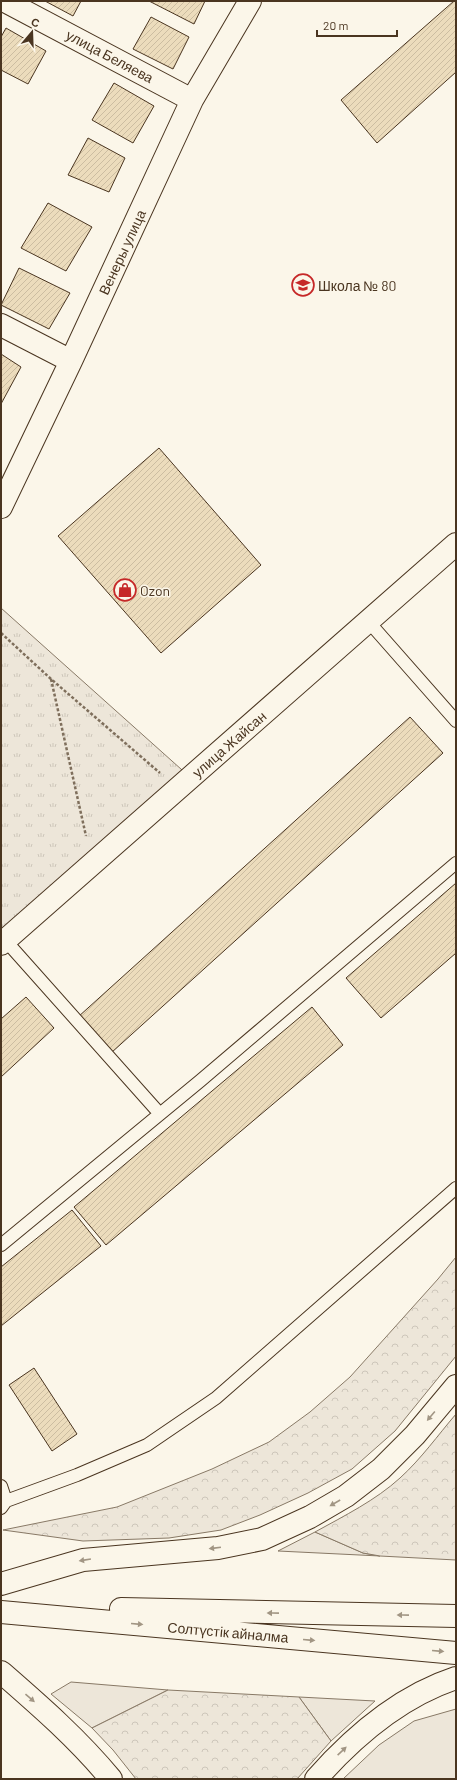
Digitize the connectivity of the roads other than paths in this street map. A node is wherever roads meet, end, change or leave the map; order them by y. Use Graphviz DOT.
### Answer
graph roads {
  1 [pos="6,1"];
  2 [pos="250,1"];
  3 [pos="192,100"];
  4 [pos="1,325"];
  5 [pos="71,361"];
  6 [pos="1,507"];
  7 [pos="456,544"];
  8 [pos="368,621"];
  9 [pos="456,721"];
  10 [pos="456,863"];
  11 [pos="3,942"];
  12 [pos="160,1114"];
  13 [pos="456,1188"];
  14 [pos="1,1245"];
  15 [pos="456,1386"];
  16 [pos="1,1486"];
  17 [pos="4,1505"];
  18 [pos="1,1584"];
  19 [pos="1,1607"];
  20 [pos="1,1612"];
  21 [pos="456,1616"];
  22 [pos="456,1653"];
  23 [pos="1,1672"];
  24 [pos="456,1678"];
  25 [pos="111,1779"];
  26 [pos="316,1779"];
  1 -- 3 [label="main road, улица Беляева"];
  2 -- 3 [label="main road, Венеры улица"];
  3 -- 5 [label="main road, Венеры улица"];
  4 -- 5 [label="main road"];
  5 -- 6 [label="main road, Венеры улица"];
  7 -- 8 [label="main road, улица Жайсан"];
  8 -- 9 [label="lane"];
  8 -- 11 [label="main road, улица Жайсан"];
  10 -- 12 [label="lane"];
  11 -- 12 [label="lane"];
  12 -- 14 [label="lane"];
  13 -- 17 [label="lane"];
  15 -- 18 [label="main road, one-way"];
  16 -- 17 [label="lane"];
  21 -- 19 [label="main road, Солтүстік айналма, one-way"];
  20 -- 22 [label="main road, Солтүстік айналма, one-way"];
  23 -- 25 [label="main road, one-way"];
  26 -- 24 [label="main road, one-way"];
}
